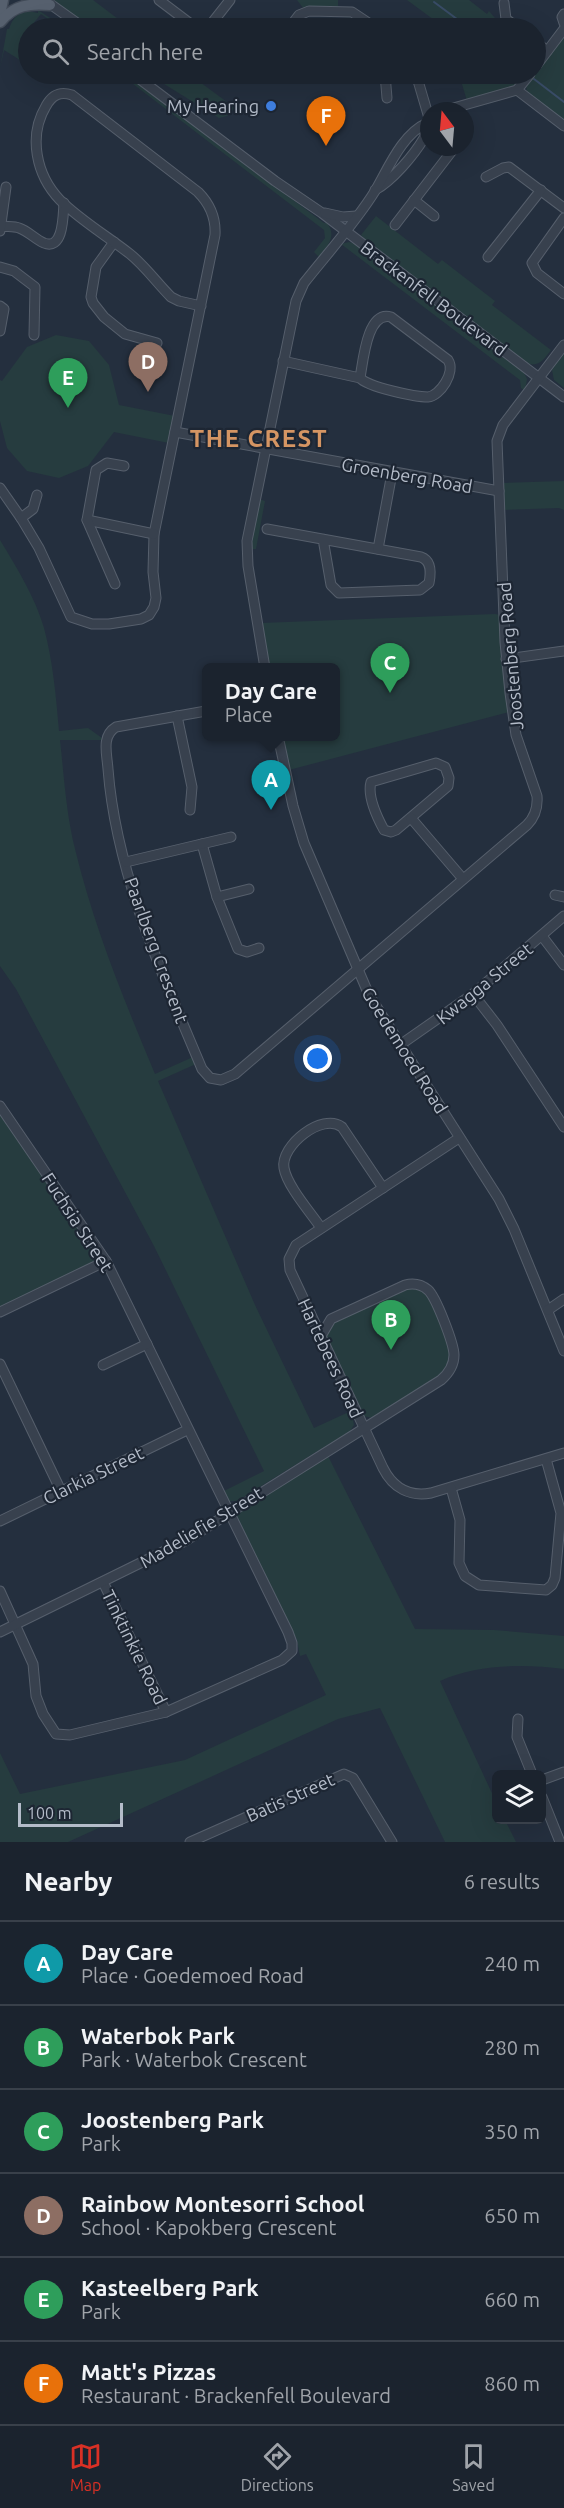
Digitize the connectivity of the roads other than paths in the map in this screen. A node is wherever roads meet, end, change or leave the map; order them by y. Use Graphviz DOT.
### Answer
graph roads {
  1 [pos="3,0"];
  2 [pos="159,0"];
  3 [pos="230,0"];
  4 [pos="505,1"];
  5 [pos="47,2"];
  6 [pos="62,14"];
  7 [pos="564,14"];
  8 [pos="0,15"];
  9 [pos="65,18"];
  10 [pos="68,18"];
  11 [pos="183,18"];
  12 [pos="216,18"];
  13 [pos="297,18"];
  14 [pos="359,18"];
  15 [pos="506,18"];
  16 [pos="0,22"];
  17 [pos="564,23"];
  18 [pos="564,29"];
  19 [pos="547,51"];
  20 [pos="146,84"];
  21 [pos="157,84"];
  22 [pos="386,84"];
  23 [pos="419,84"];
  24 [pos="522,84"];
  25 [pos="517,90"];
  26 [pos="387,98"];
  27 [pos="423,102"];
  28 [pos="474,104"];
  29 [pos="420,125"];
  30 [pos="564,126"];
  31 [pos="448,156"];
  32 [pos="486,177"];
  33 [pos="6,187"];
  34 [pos="541,190"];
  35 [pos="305,200"];
  36 [pos="414,200"];
  37 [pos="64,203"];
  38 [pos="564,208"];
  39 [pos="322,213"];
  40 [pos="356,216"];
  41 [pos="434,216"];
  42 [pos="564,218"];
  43 [pos="394,225"];
  44 [pos="0,228"];
  45 [pos="345,230"];
  46 [pos="114,242"];
  47 [pos="488,257"];
  48 [pos="0,267"];
  49 [pos="564,294"];
  50 [pos="0,306"];
  51 [pos="201,306"];
  52 [pos="0,331"];
  53 [pos="34,334"];
  54 [pos="157,343"];
  55 [pos="564,345"];
  56 [pos="283,361"];
  57 [pos="360,378"];
  58 [pos="539,378"];
  59 [pos="564,397"];
  60 [pos="175,432"];
  61 [pos="265,449"];
  62 [pos="124,466"];
  63 [pos="392,473"];
  64 [pos="0,488"];
  65 [pos="499,490"];
  66 [pos="37,495"];
  67 [pos="21,518"];
  68 [pos="87,520"];
  69 [pos="267,529"];
  70 [pos="154,534"];
  71 [pos="323,539"];
  72 [pos="378,549"];
  73 [pos="115,584"];
  74 [pos="564,651"];
  75 [pos="506,659"];
  76 [pos="264,663"];
  77 [pos="202,712"];
  78 [pos="177,716"];
  79 [pos="279,741"];
  80 [pos="190,810"];
  81 [pos="411,818"];
  82 [pos="231,837"];
  83 [pos="202,844"];
  84 [pos="126,862"];
  85 [pos="463,879"];
  86 [pos="249,889"];
  87 [pos="217,897"];
  88 [pos="564,916"];
  89 [pos="542,936"];
  90 [pos="259,948"];
  91 [pos="564,965"];
  92 [pos="356,969"];
  93 [pos="473,994"];
  94 [pos="400,1045"];
  95 [pos="0,1106"];
  96 [pos="564,1126"];
  97 [pos="459,1138"];
  98 [pos="383,1188"];
  99 [pos="321,1228"];
  100 [pos="106,1261"];
  101 [pos="564,1299"];
  102 [pos="548,1310"];
  103 [pos="0,1312"];
  104 [pos="321,1336"];
  105 [pos="147,1344"];
  106 [pos="564,1351"];
  107 [pos="0,1364"];
  108 [pos="103,1365"];
  109 [pos="363,1428"];
  110 [pos="187,1430"];
  111 [pos="564,1453"];
  112 [pos="546,1459"];
  113 [pos="451,1488"];
  114 [pos="61,1491"];
  115 [pos="229,1513"];
  116 [pos="0,1521"];
  117 [pos="103,1582"];
  118 [pos="0,1591"];
  119 [pos="15,1624"];
  120 [pos="0,1632"];
  121 [pos="166,1713"];
  122 [pos="518,1719"];
  123 [pos="530,1770"];
  124 [pos="564,1772"];
  125 [pos="546,1779"];
  126 [pos="546,1807"];
  127 [pos="190,1842"];
  128 [pos="392,1842"];
  129 [pos="560,1842"];
  1 -- 8 [label="main road"];
  2 -- 11 [label="street"];
  3 -- 12 [label="street"];
  4 -- 15 [label="street"];
  5 -- 6 [label="street"];
  5 -- 16 [label="main road"];
  6 -- 9 [label="street"];
  6 -- 10 [label="street"];
  7 -- 17 [label="street"];
  13 -- 14 [label="street"];
  18 -- 19 [label="street"];
  20 -- 35 [label="street, Brackenfell Boulevard"];
  21 -- 35 [label="street, Brackenfell Boulevard"];
  22 -- 26 [label="street"];
  23 -- 27 [label="street"];
  24 -- 25 [label="street"];
  25 -- 28 [label="street"];
  25 -- 30 [label="street"];
  29 -- 40 [label="street"];
  31 -- 36 [label="street"];
  32 -- 34 [label="street"];
  33 -- 44 [label="street"];
  34 -- 38 [label="street"];
  34 -- 47 [label="street"];
  35 -- 39 [label="street, Brackenfell Boulevard"];
  36 -- 41 [label="street"];
  36 -- 43 [label="street"];
  37 -- 44 [label="street"];
  37 -- 46 [label="street"];
  37 -- 51 [label="street"];
  39 -- 40 [label="street"];
  39 -- 45 [label="street, Brackenfell Boulevard"];
  40 -- 45 [label="street"];
  42 -- 49 [label="street"];
  45 -- 56 [label="street"];
  45 -- 58 [label="street, Brackenfell Boulevard"];
  46 -- 51 [label="street"];
  46 -- 54 [label="street"];
  48 -- 53 [label="street"];
  50 -- 52 [label="street"];
  51 -- 60 [label="street"];
  55 -- 58 [label="street, Joostenberg Road"];
  56 -- 57 [label="street"];
  56 -- 61 [label="street"];
  57 -- 57 [label="street"];
  58 -- 59 [label="street, Brackenfell Boulevard"];
  58 -- 65 [label="street, Joostenberg Road"];
  60 -- 61 [label="street, Groenberg Road"];
  60 -- 70 [label="street"];
  61 -- 63 [label="street, Groenberg Road"];
  61 -- 76 [label="street"];
  62 -- 68 [label="street"];
  63 -- 65 [label="street, Groenberg Road"];
  63 -- 72 [label="street"];
  64 -- 67 [label="street"];
  65 -- 75 [label="street, Joostenberg Road"];
  66 -- 67 [label="street"];
  67 -- 70 [label="street"];
  68 -- 70 [label="street"];
  68 -- 73 [label="street"];
  69 -- 71 [label="street"];
  71 -- 72 [label="street"];
  71 -- 72 [label="street"];
  74 -- 75 [label="street"];
  75 -- 85 [label="street, Joostenberg Road"];
  77 -- 78 [label="street, Paarlberg Crescent"];
  78 -- 80 [label="street"];
  78 -- 84 [label="street, Paarlberg Crescent"];
  79 -- 92 [label="street, Goedemoed Road"];
  81 -- 81 [label="street"];
  81 -- 85 [label="street"];
  82 -- 83 [label="street"];
  83 -- 84 [label="street"];
  83 -- 87 [label="street"];
  84 -- 92 [label="street, Paarlberg Crescent"];
  85 -- 92 [label="street, Joostenberg Road"];
  86 -- 87 [label="street"];
  87 -- 90 [label="street"];
  88 -- 89 [label="street, Kwagga Street"];
  89 -- 91 [label="street"];
  89 -- 93 [label="street, Kwagga Street"];
  92 -- 94 [label="street, Goedemoed Road"];
  93 -- 94 [label="street, Kwagga Street"];
  93 -- 96 [label="street"];
  94 -- 97 [label="street, Goedemoed Road"];
  95 -- 100 [label="street, Fuchsia Street"];
  97 -- 98 [label="street, Hartebees Road"];
  97 -- 102 [label="street, Goedemoed Road"];
  98 -- 99 [label="street, Hartebees Road"];
  98 -- 99 [label="street"];
  99 -- 104 [label="street, Hartebees Road"];
  100 -- 103 [label="street"];
  100 -- 105 [label="street, Fuchsia Street"];
  101 -- 102 [label="street"];
  102 -- 106 [label="street, Goedemoed Road"];
  104 -- 109 [label="street, Hartebees Road"];
  104 -- 109 [label="street, Madeliefie Street"];
  105 -- 108 [label="street"];
  105 -- 110 [label="street, Fuchsia Street"];
  107 -- 114 [label="street"];
  109 -- 113 [label="street, Hartebees Road"];
  109 -- 115 [label="street, Madeliefie Street"];
  110 -- 114 [label="street, Clarkia Street"];
  110 -- 115 [label="street, Fuchsia Street"];
  111 -- 112 [label="street, Hartebees Road"];
  112 -- 113 [label="street, Hartebees Road"];
  112 -- 113 [label="street"];
  114 -- 116 [label="street, Clarkia Street"];
  115 -- 117 [label="street, Madeliefie Street"];
  115 -- 121 [label="street, Fuchsia Street"];
  117 -- 119 [label="street, Madeliefie Street"];
  117 -- 121 [label="street, Tinktinkie Road"];
  118 -- 119 [label="street"];
  119 -- 120 [label="street, Madeliefie Street"];
  119 -- 121 [label="street"];
  122 -- 123 [label="street"];
  124 -- 125 [label="street"];
  126 -- 129 [label="street"];
  127 -- 128 [label="street, Batis Street"];
}
